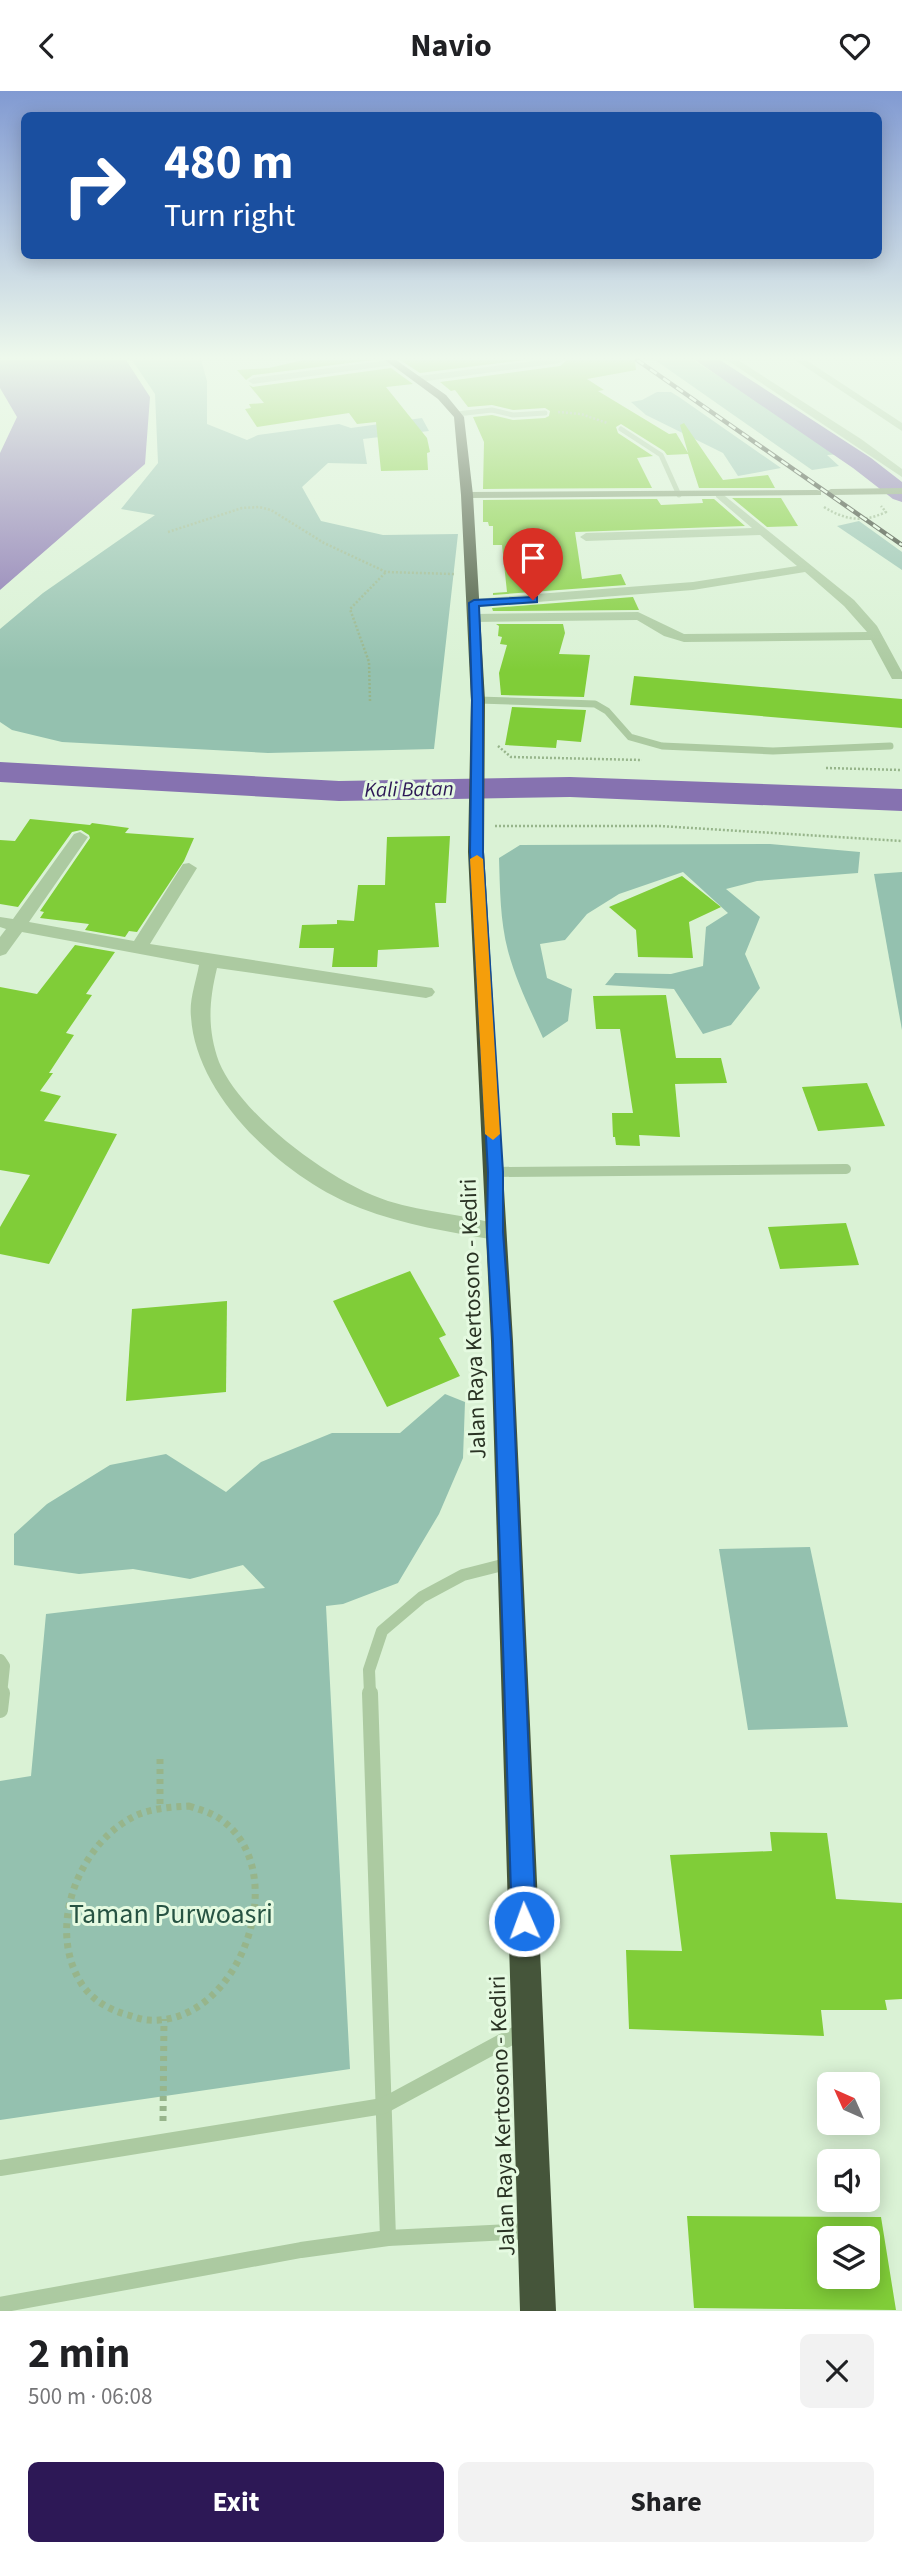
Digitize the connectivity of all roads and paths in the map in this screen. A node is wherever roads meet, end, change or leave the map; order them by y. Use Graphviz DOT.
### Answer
graph roads {
  1 [pos="465,464"];
  2 [pos="665,464"];
  3 [pos="902,491"];
  4 [pos="831,492"];
  5 [pos="817,493"];
  6 [pos="467,495"];
  7 [pos="679,495"];
  8 [pos="720,495"];
  9 [pos="764,531"];
  10 [pos="168,532"];
  11 [pos="586,537"];
  12 [pos="807,568"];
  13 [pos="386,572"];
  14 [pos="472,574"];
  15 [pos="474,603"];
  16 [pos="475,618"];
  17 [pos="876,636"];
  18 [pos="897,676"];
  19 [pos="478,700"];
  20 [pos="370,701"];
  21 [pos="890,746"];
  22 [pos="80,837"];
  23 [pos="902,841"];
  24 [pos="476,852"];
  25 [pos="189,867"];
  26 [pos="9,924"];
  27 [pos="140,946"];
  28 [pos="0,950"];
  29 [pos="209,961"];
  30 [pos="426,992"];
  31 [pos="846,1169"];
  32 [pos="495,1172"];
  33 [pos="495,1232"];
  34 [pos="510,1563"];
  35 [pos="0,1660"];
  36 [pos="0,1710"];
  37 [pos="160,1759"];
  38 [pos="160,1807"];
  39 [pos="164,2019"];
  40 [pos="528,2028"];
  41 [pos="383,2106"];
  42 [pos="163,2143"];
  43 [pos="0,2168"];
  44 [pos="533,2231"];
  45 [pos="388,2238"];
  46 [pos="0,2305"];
  47 [pos="537,2311"];
  1 -- 6 [label="highway, Jalan Raya Kertosono - Kediri"];
  2 -- 7 [label="lane"];
  3 -- 4 [label="main road"];
  5 -- 8 [label="main road"];
  6 -- 7 [label="main road"];
  6 -- 14 [label="highway, Jalan Raya Kertosono - Kediri"];
  7 -- 8 [label="main road"];
  8 -- 9 [label="street"];
  9 -- 11 [label="street"];
  9 -- 12 [label="street"];
  10 -- 13 [label="path"];
  12 -- 15 [label="street"];
  12 -- 17 [label="street"];
  13 -- 14 [label="path"];
  13 -- 20 [label="path"];
  14 -- 15 [label="highway, Jalan Raya Kertosono - Kediri"];
  15 -- 16 [label="highway, Jalan Raya Kertosono - Kediri"];
  16 -- 17 [label="street"];
  16 -- 19 [label="highway, Jalan Raya Kertosono - Kediri"];
  17 -- 18 [label="street"];
  19 -- 21 [label="lane"];
  19 -- 24 [label="highway, Jalan Raya Kertosono - Kediri"];
  22 -- 26 [label="street"];
  23 -- 24 [label="path"];
  24 -- 32 [label="highway, Jalan Raya Kertosono - Kediri"];
  25 -- 27 [label="street"];
  26 -- 27 [label="street"];
  26 -- 28 [label="street"];
  27 -- 29 [label="street"];
  29 -- 30 [label="street"];
  29 -- 33 [label="street"];
  31 -- 32 [label="lane"];
  32 -- 33 [label="highway, Jalan Raya Kertosono - Kediri"];
  33 -- 34 [label="highway, Jalan Raya Kertosono - Kediri"];
  34 -- 40 [label="highway, Jalan Raya Kertosono - Kediri"];
  34 -- 41 [label="lane"];
  35 -- 36 [label="lane"];
  37 -- 38 [label="path"];
  38 -- 39 [label="path"];
  38 -- 39 [label="path"];
  39 -- 42 [label="path"];
  40 -- 41 [label="lane"];
  40 -- 44 [label="highway, Jalan Raya Kertosono - Kediri"];
  41 -- 42 [label="lane"];
  41 -- 45 [label="lane"];
  42 -- 43 [label="lane"];
  44 -- 45 [label="lane"];
  44 -- 47 [label="highway, Jalan Raya Kertosono - Kediri"];
  45 -- 46 [label="lane"];
}
